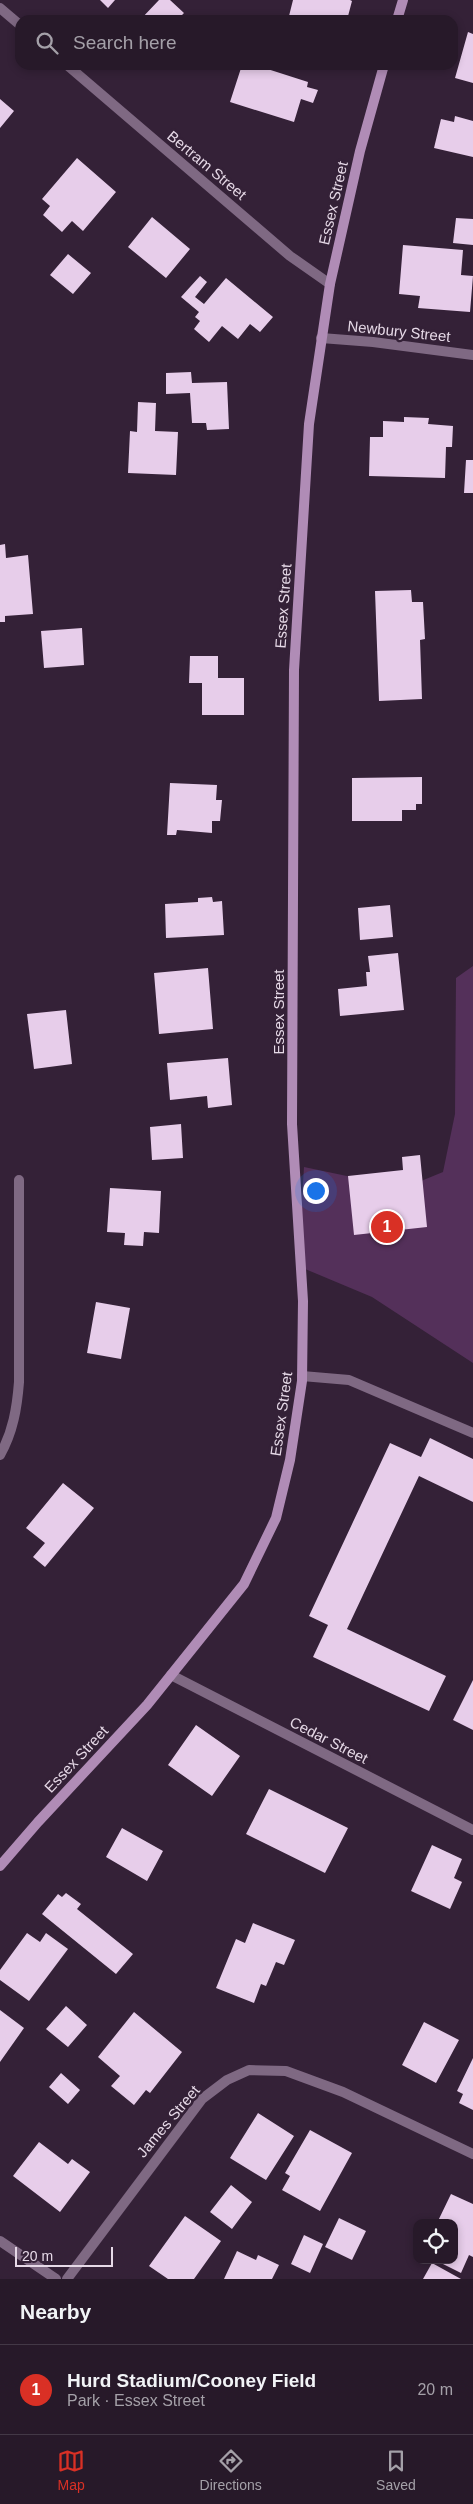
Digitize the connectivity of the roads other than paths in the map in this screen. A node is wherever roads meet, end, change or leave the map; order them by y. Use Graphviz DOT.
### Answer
graph roads {
  1 [pos="403,0"];
  2 [pos="0,8"];
  3 [pos="398,15"];
  4 [pos="15,21"];
  5 [pos="73,70"];
  6 [pos="383,70"];
  7 [pos="330,284"];
  8 [pos="321,338"];
  9 [pos="473,354"];
  10 [pos="19,1180"];
  11 [pos="302,1376"];
  12 [pos="473,1433"];
  13 [pos="0,1455"];
  14 [pos="171,1676"];
  15 [pos="473,1830"];
  16 [pos="0,1866"];
  17 [pos="473,2154"];
  18 [pos="0,2241"];
  19 [pos="56,2279"];
  20 [pos="67,2279"];
  1 -- 3 [label="main road"];
  2 -- 4 [label="street"];
  5 -- 7 [label="street, Bertram Street"];
  6 -- 7 [label="main road, Essex Street"];
  7 -- 8 [label="main road, Essex Street"];
  8 -- 9 [label="street, Newbury Street"];
  8 -- 11 [label="main road, Essex Street"];
  10 -- 13 [label="street"];
  11 -- 12 [label="street"];
  11 -- 14 [label="main road, Essex Street"];
  14 -- 15 [label="street, Cedar Street"];
  14 -- 16 [label="main road, Essex Street"];
  17 -- 20 [label="street, James Street"];
  18 -- 19 [label="street"];
}
